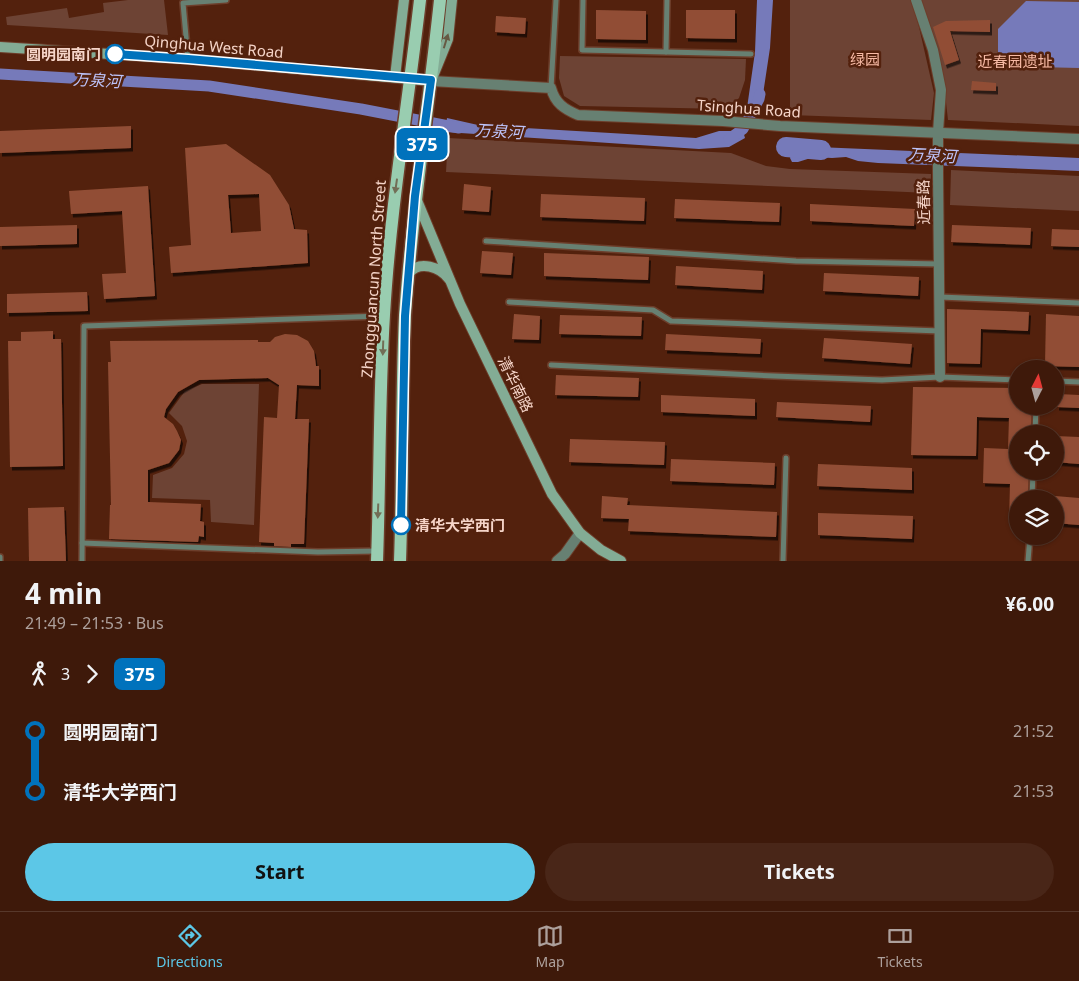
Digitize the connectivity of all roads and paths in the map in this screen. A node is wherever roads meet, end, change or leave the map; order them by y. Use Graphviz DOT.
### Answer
graph roads {
  1 [pos="226,0"];
  2 [pos="404,0"];
  3 [pos="420,0"];
  4 [pos="440,0"];
  5 [pos="452,0"];
  6 [pos="556,0"];
  7 [pos="583,0"];
  8 [pos="666,0"];
  9 [pos="916,0"];
  10 [pos="0,47"];
  11 [pos="666,52"];
  12 [pos="751,54"];
  13 [pos="188,59"];
  14 [pos="395,76"];
  15 [pos="411,78"];
  16 [pos="431,80"];
  17 [pos="550,88"];
  18 [pos="938,132"];
  19 [pos="1079,138"];
  20 [pos="415,196"];
  21 [pos="486,241"];
  22 [pos="939,264"];
  23 [pos="409,273"];
  24 [pos="451,282"];
  25 [pos="940,297"];
  26 [pos="509,302"];
  27 [pos="1079,303"];
  28 [pos="384,316"];
  29 [pos="940,331"];
  30 [pos="551,365"];
  31 [pos="940,377"];
  32 [pos="1009,380"];
  33 [pos="1064,381"];
  34 [pos="1079,382"];
  35 [pos="786,458"];
  36 [pos="580,533"];
  37 [pos="82,543"];
  38 [pos="1029,545"];
  39 [pos="377,556"];
  40 [pos="0,557"];
  41 [pos="0,561"];
  42 [pos="82,561"];
  43 [pos="400,561"];
  44 [pos="557,561"];
  45 [pos="621,561"];
  46 [pos="783,561"];
  47 [pos="1028,561"];
  1 -- 13 [label="lane"];
  2 -- 14 [label="street"];
  3 -- 15 [label="main road, Zhongguancun North Street"];
  4 -- 16 [label="main road"];
  16 -- 5 [label="street, one-way"];
  6 -- 17 [label="lane"];
  7 -- 11 [label="lane"];
  8 -- 11 [label="lane"];
  9 -- 18 [label="street, 近春路"];
  10 -- 13 [label="street, Qinghua West Road"];
  11 -- 12 [label="lane"];
  13 -- 14 [label="street, Qinghua West Road"];
  14 -- 15 [label="street, Qinghua West Road"];
  15 -- 16 [label="street, Qinghua West Road"];
  15 -- 28 [label="main road, Zhongguancun North Street, one-way"];
  16 -- 17 [label="street"];
  16 -- 20 [label="main road"];
  17 -- 18 [label="street, Tsinghua Road"];
  18 -- 19 [label="street, Tsinghua Road"];
  18 -- 22 [label="street, 近春路"];
  20 -- 23 [label="main road"];
  20 -- 24 [label="street, 清华南路"];
  21 -- 22 [label="lane"];
  22 -- 25 [label="street, 近春路"];
  23 -- 24 [label="street"];
  23 -- 43 [label="main road"];
  24 -- 36 [label="street, 清华南路"];
  25 -- 27 [label="lane"];
  25 -- 29 [label="street, 近春路"];
  26 -- 29 [label="lane"];
  28 -- 37 [label="lane"];
  28 -- 39 [label="main road, Zhongguancun North Street, one-way"];
  29 -- 31 [label="street, 近春路"];
  30 -- 31 [label="lane"];
  31 -- 32 [label="lane"];
  33 -- 34 [label="lane"];
  35 -- 46 [label="lane"];
  36 -- 44 [label="street"];
  36 -- 45 [label="street, 清华南路"];
  37 -- 39 [label="lane"];
  37 -- 42 [label="lane"];
  38 -- 47 [label="lane"];
  40 -- 41 [label="lane"];
}
